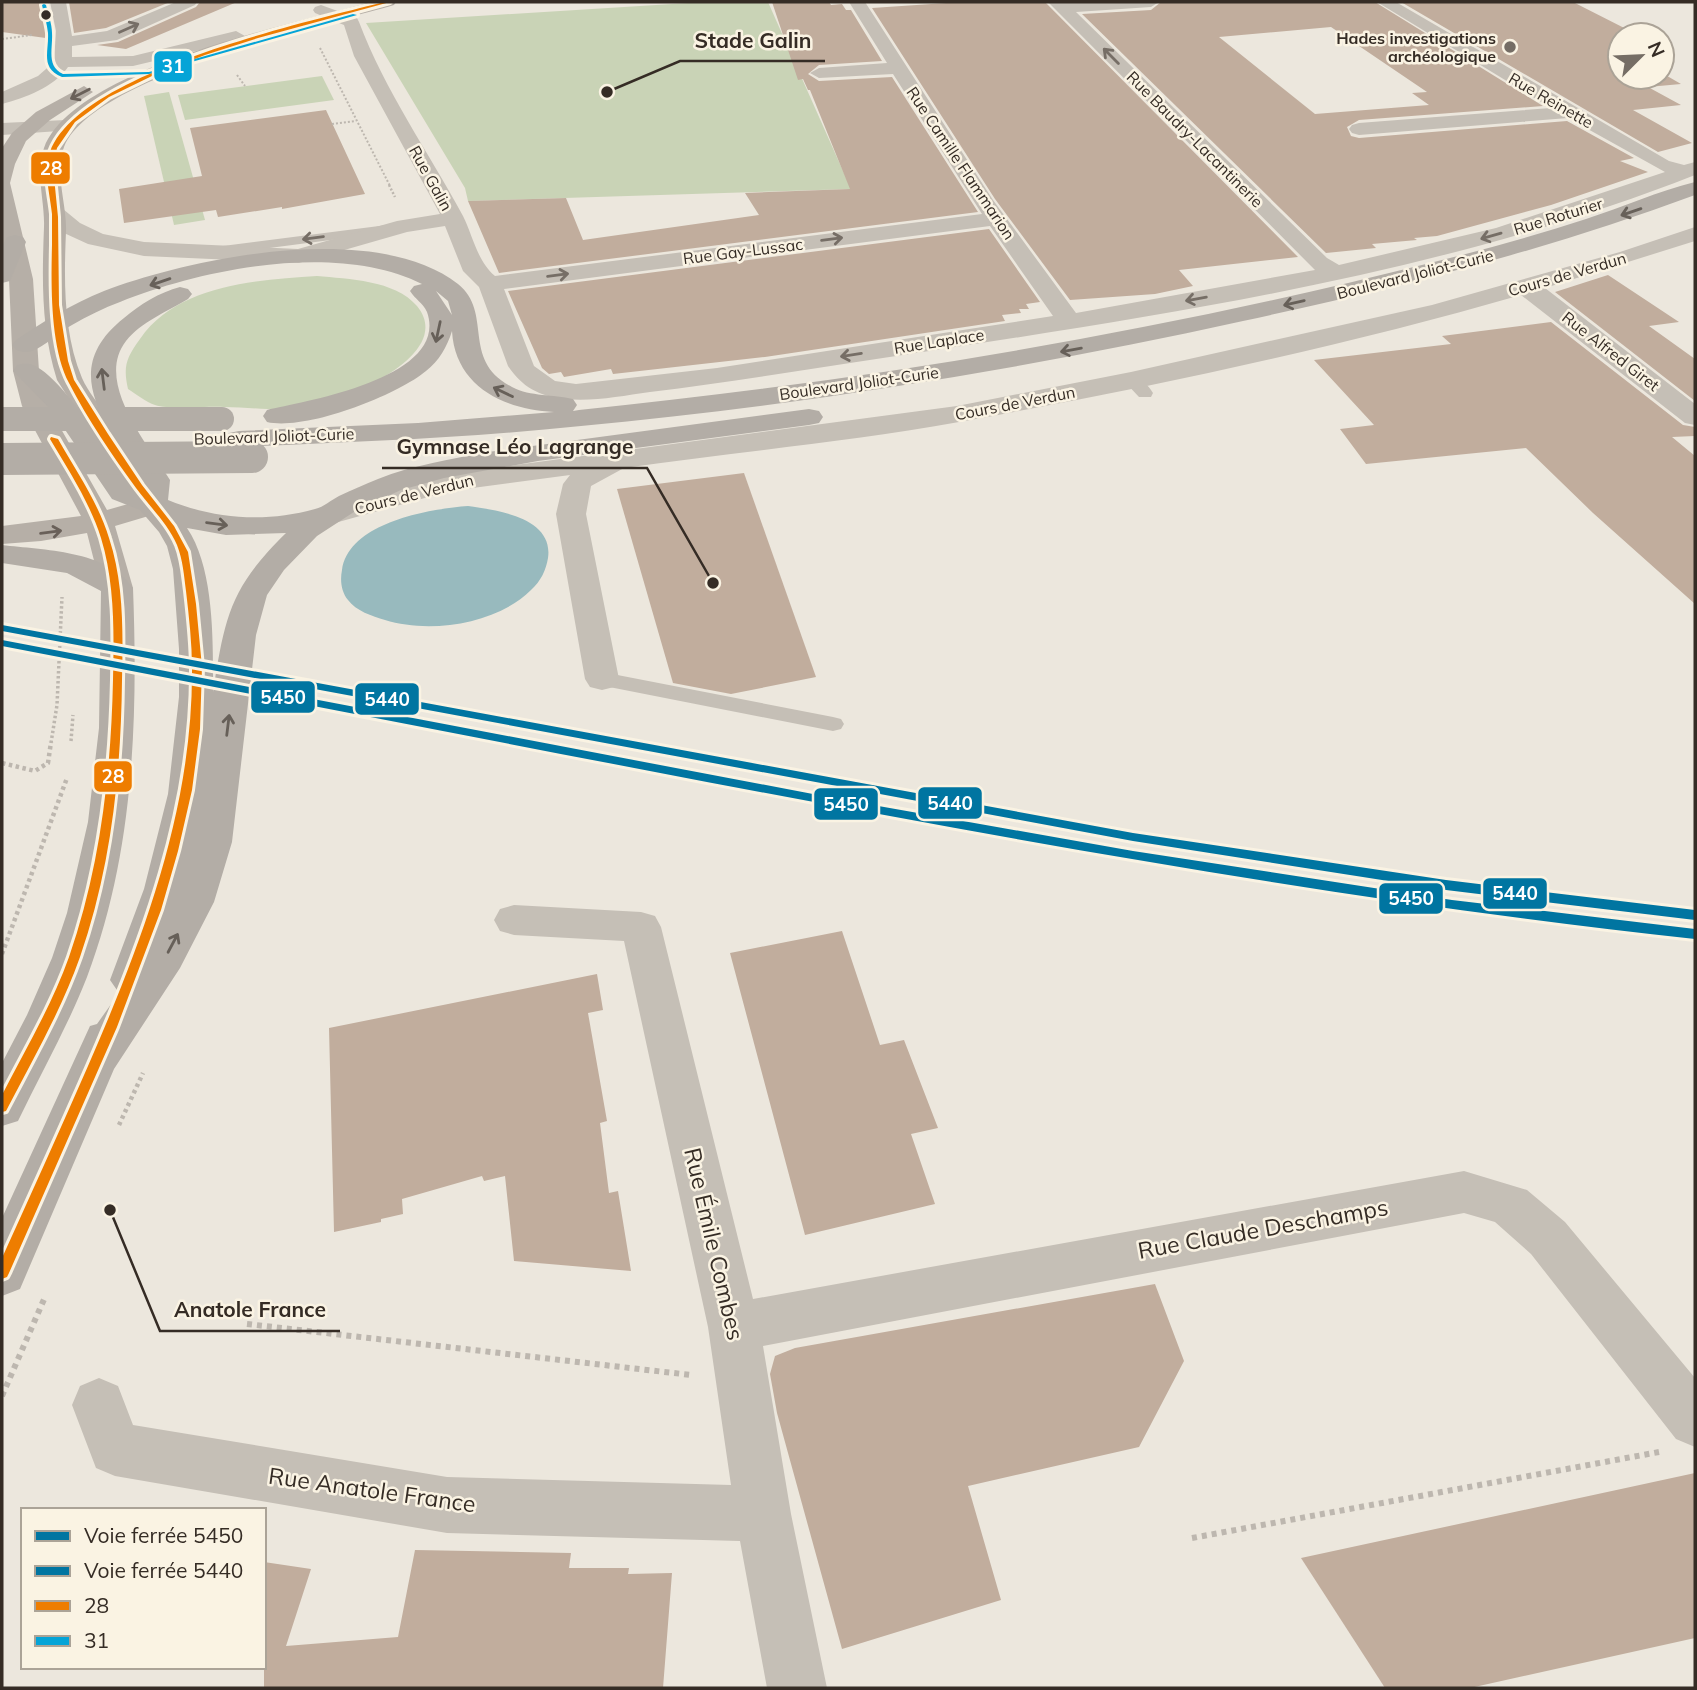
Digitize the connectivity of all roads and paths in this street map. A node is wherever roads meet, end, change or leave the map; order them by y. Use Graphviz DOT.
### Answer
graph roads {
  1 [pos="58,2"];
  2 [pos="189,2"];
  3 [pos="388,2"];
  4 [pos="1151,2"];
  5 [pos="1385,2"];
  6 [pos="863,3"];
  7 [pos="1059,5"];
  8 [pos="337,9"];
  9 [pos="286,29"];
  10 [pos="236,36"];
  11 [pos="358,41"];
  12 [pos="65,42"];
  13 [pos="63,62"];
  14 [pos="897,68"];
  15 [pos="819,73"];
  16 [pos="2,98"];
  17 [pos="1572,112"];
  18 [pos="2,113"];
  19 [pos="30,126"];
  20 [pos="66,126"];
  21 [pos="2,129"];
  22 [pos="1360,129"];
  23 [pos="1691,176"];
  24 [pos="2,180"];
  25 [pos="2,187"];
  26 [pos="1695,210"];
  27 [pos="55,214"];
  28 [pos="453,218"];
  29 [pos="996,219"];
  30 [pos="405,226"];
  31 [pos="1695,234"];
  32 [pos="15,242"];
  33 [pos="197,253"];
  34 [pos="299,256"];
  35 [pos="1336,274"];
  36 [pos="2,276"];
  37 [pos="490,284"];
  38 [pos="1524,287"];
  39 [pos="58,321"];
  40 [pos="1069,321"];
  41 [pos="25,358"];
  42 [pos="1104,364"];
  43 [pos="887,381"];
  44 [pos="542,387"];
  45 [pos="1695,417"];
  46 [pos="2,419"];
  47 [pos="238,438"];
  48 [pos="2,440"];
  49 [pos="2,460"];
  50 [pos="617,463"];
  51 [pos="480,478"];
  52 [pos="152,506"];
  53 [pos="571,514"];
  54 [pos="324,517"];
  55 [pos="99,523"];
  56 [pos="2,535"];
  57 [pos="2,554"];
  58 [pos="62,589"];
  59 [pos="117,589"];
  60 [pos="603,679"];
  61 [pos="73,712"];
  62 [pos="833,724"];
  63 [pos="70,749"];
  64 [pos="2,763"];
  65 [pos="68,773"];
  66 [pos="514,920"];
  67 [pos="2,954"];
  68 [pos="51,1010"];
  69 [pos="95,1061"];
  70 [pos="2,1068"];
  71 [pos="2,1107"];
  72 [pos="2,1273"];
  73 [pos="247,1324"];
  74 [pos="734,1327"];
  75 [pos="744,1381"];
  76 [pos="99,1405"];
  77 [pos="1679,1436"];
  78 [pos="763,1514"];
  79 [pos="1192,1538"];
  80 [pos="797,1688"];
  1 -- 12 [label="street"];
  12 -- 2 [label="street, one-way"];
  3 -- 8 [label="main road"];
  4 -- 7 [label="street"];
  5 -- 17 [label="street, Rue Reinette"];
  6 -- 14 [label="street, Rue Camille Flammarion"];
  35 -- 7 [label="street, Rue Baudry-Lacantinerie, one-way"];
  8 -- 9 [label="main road"];
  8 -- 10 [label="main road"];
  8 -- 11 [label="street, Rue Galin"];
  9 -- 11 [label="street"];
  9 -- 20 [label="main road"];
  10 -- 13 [label="street"];
  10 -- 19 [label="main road, one-way"];
  11 -- 28 [label="street, Rue Galin"];
  12 -- 13 [label="street"];
  13 -- 16 [label="street"];
  14 -- 15 [label="street"];
  14 -- 29 [label="street, Rue Camille Flammarion"];
  17 -- 22 [label="street"];
  17 -- 23 [label="street, Rue Reinette"];
  18 -- 19 [label="street"];
  19 -- 20 [label="street"];
  19 -- 21 [label="street"];
  19 -- 24 [label="main road"];
  20 -- 27 [label="main road"];
  23 -- 35 [label="street, Rue Roturier, one-way"];
  23 -- 43 [label="main road, Boulevard Joliot-Curie, one-way"];
  25 -- 32 [label="main road"];
  26 -- 42 [label="main road, Boulevard Joliot-Curie"];
  27 -- 33 [label="street"];
  27 -- 39 [label="main road"];
  28 -- 30 [label="street"];
  28 -- 37 [label="street, Rue Galin"];
  37 -- 29 [label="street, Rue Gay-Lussac, one-way"];
  29 -- 40 [label="street, Rue Camille Flammarion"];
  30 -- 33 [label="lane, one-way"];
  30 -- 34 [label="street"];
  31 -- 38 [label="street, Cours de Verdun"];
  32 -- 36 [label="main road"];
  32 -- 41 [label="main road"];
  33 -- 34 [label="street"];
  34 -- 39 [label="main road, one-way"];
  43 -- 34 [label="main road, one-way"];
  35 -- 40 [label="street, Rue Laplace, one-way"];
  37 -- 44 [label="street, Rue Galin"];
  38 -- 45 [label="street, Rue Alfred Giret"];
  38 -- 50 [label="street, Cours de Verdun"];
  39 -- 41 [label="main road"];
  39 -- 52 [label="main road"];
  40 -- 44 [label="street, Rue Laplace, one-way"];
  41 -- 52 [label="main road"];
  41 -- 55 [label="main road"];
  42 -- 47 [label="main road, Boulevard Joliot-Curie"];
  42 -- 54 [label="main road"];
  43 -- 47 [label="main road, Boulevard Joliot-Curie"];
  46 -- 47 [label="main road, bridge"];
  47 -- 48 [label="main road, Boulevard Joliot-Curie"];
  47 -- 49 [label="main road, Boulevard Joliot-Curie, bridge"];
  52 -- 47 [label="main road, one-way"];
  50 -- 51 [label="street, Cours de Verdun"];
  50 -- 53 [label="street"];
  51 -- 53 [label="street"];
  51 -- 54 [label="street, Cours de Verdun"];
  52 -- 54 [label="main road, one-way"];
  52 -- 55 [label="main road"];
  52 -- 69 [label="main road"];
  53 -- 60 [label="street"];
  69 -- 54 [label="main road, one-way"];
  56 -- 55 [label="main road, one-way"];
  55 -- 59 [label="main road"];
  57 -- 59 [label="main road"];
  58 -- 64 [label="path"];
  59 -- 68 [label="main road"];
  60 -- 62 [label="lane"];
  61 -- 63 [label="path"];
  65 -- 67 [label="path"];
  66 -- 74 [label="street, Rue Émile Combes"];
  68 -- 70 [label="street"];
  68 -- 71 [label="main road"];
  69 -- 72 [label="main road"];
  73 -- 75 [label="path"];
  74 -- 75 [label="street, Rue Émile Combes"];
  74 -- 77 [label="street, Rue Claude Deschamps"];
  75 -- 78 [label="street, Rue Émile Combes"];
  76 -- 78 [label="street, Rue Anatole France"];
  77 -- 79 [label="path"];
  78 -- 80 [label="street, Rue Émile Combes"];
}
